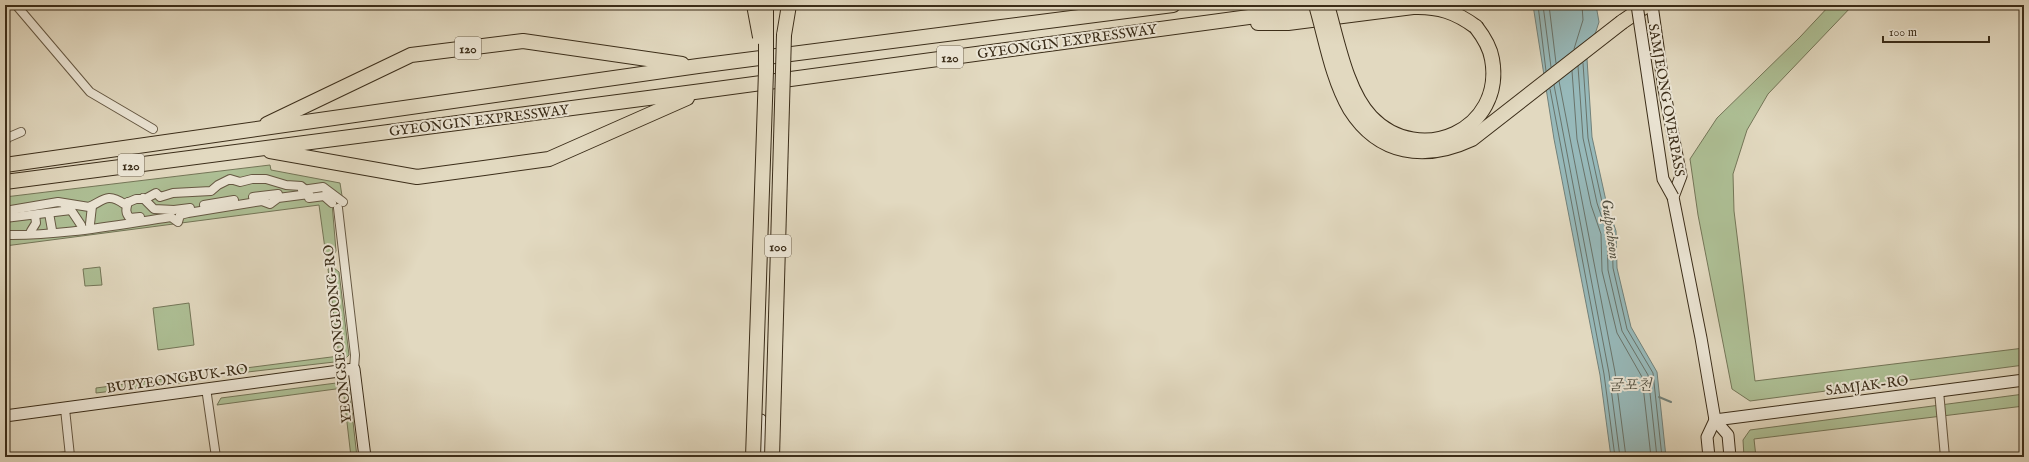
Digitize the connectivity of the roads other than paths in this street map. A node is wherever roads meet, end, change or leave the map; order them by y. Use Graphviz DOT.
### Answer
graph roads {
  1 [pos="16,5"];
  2 [pos="754,5"];
  3 [pos="766,5"];
  4 [pos="784,5"];
  5 [pos="789,5"];
  6 [pos="1101,5"];
  7 [pos="1173,5"];
  8 [pos="1316,5"];
  9 [pos="1327,5"];
  10 [pos="1338,5"];
  11 [pos="1637,5"];
  12 [pos="1647,5"];
  13 [pos="1652,5"];
  14 [pos="1040,22"];
  15 [pos="1198,24"];
  16 [pos="784,35"];
  17 [pos="698,66"];
  18 [pos="766,71"];
  19 [pos="702,91"];
  20 [pos="153,129"];
  21 [pos="254,131"];
  22 [pos="22,132"];
  23 [pos="5,142"];
  24 [pos="256,148"];
  25 [pos="5,165"];
  26 [pos="266,179"];
  27 [pos="5,182"];
  28 [pos="306,190"];
  29 [pos="278,194"];
  30 [pos="143,198"];
  31 [pos="1673,198"];
  32 [pos="128,202"];
  33 [pos="338,204"];
  34 [pos="92,206"];
  35 [pos="154,209"];
  36 [pos="71,210"];
  37 [pos="5,211"];
  38 [pos="48,213"];
  39 [pos="32,215"];
  40 [pos="5,218"];
  41 [pos="130,218"];
  42 [pos="86,224"];
  43 [pos="5,230"];
  44 [pos="52,230"];
  45 [pos="31,231"];
  46 [pos="5,235"];
  47 [pos="762,361"];
  48 [pos="354,369"];
  49 [pos="2024,380"];
  50 [pos="206,388"];
  51 [pos="1939,391"];
  52 [pos="65,409"];
  53 [pos="5,416"];
  54 [pos="1715,420"];
  55 [pos="59,457"];
  56 [pos="216,457"];
  57 [pos="365,457"];
  58 [pos="753,457"];
  59 [pos="760,457"];
  60 [pos="772,457"];
  61 [pos="1709,457"];
  62 [pos="1730,457"];
  63 [pos="1945,457"];
  1 -- 20 [label="street"];
  2 -- 18 [label="highway, bridge"];
  3 -- 18 [label="highway, 100, bridge"];
  4 -- 16 [label="highway, 100"];
  5 -- 16 [label="highway"];
  6 -- 14 [label="highway"];
  7 -- 14 [label="highway, GYEONGIN EXPRESSWAY / 120"];
  8 -- 12 [label="highway, bridge"];
  9 -- 15 [label="highway, bridge"];
  10 -- 15 [label="highway, GYEONGIN EXPRESSWAY / 120"];
  11 -- 31 [label="street, SAMJEONG OVERPASS, bridge"];
  13 -- 31 [label="street, SAMJEONG OVERPASS"];
  14 -- 17 [label="highway, GYEONGIN EXPRESSWAY / 120"];
  15 -- 19 [label="highway, GYEONGIN EXPRESSWAY / 120"];
  16 -- 60 [label="highway, 100, bridge"];
  17 -- 21 [label="highway, GYEONGIN EXPRESSWAY / 120"];
  17 -- 21 [label="highway, GYEONGIN EXPRESSWAY / 120"];
  18 -- 58 [label="highway, 100, bridge"];
  19 -- 24 [label="highway, GYEONGIN EXPRESSWAY / 120"];
  19 -- 24 [label="highway, GYEONGIN EXPRESSWAY / 120"];
  21 -- 25 [label="highway, GYEONGIN EXPRESSWAY / 120"];
  22 -- 23 [label="street"];
  24 -- 27 [label="highway, GYEONGIN EXPRESSWAY / 120"];
  26 -- 28 [label="street"];
  26 -- 29 [label="street"];
  26 -- 30 [label="street"];
  28 -- 29 [label="street"];
  28 -- 33 [label="street"];
  29 -- 35 [label="street"];
  30 -- 32 [label="street"];
  30 -- 35 [label="street"];
  31 -- 54 [label="street, SAMJEONG OVERPASS"];
  32 -- 34 [label="street"];
  32 -- 41 [label="street"];
  33 -- 46 [label="street"];
  33 -- 48 [label="street, YEONGSEONGDONG-RO"];
  34 -- 37 [label="street"];
  34 -- 42 [label="street"];
  35 -- 41 [label="street"];
  36 -- 37 [label="street"];
  36 -- 38 [label="street"];
  36 -- 42 [label="street"];
  38 -- 39 [label="street"];
  38 -- 44 [label="street"];
  39 -- 40 [label="street"];
  39 -- 45 [label="street"];
  41 -- 42 [label="street"];
  42 -- 44 [label="street"];
  43 -- 45 [label="street"];
  44 -- 45 [label="street"];
  47 -- 59 [label="street"];
  48 -- 50 [label="street, BUPYEONGBUK-RO"];
  48 -- 57 [label="street, YEONGSEONGDONG-RO"];
  49 -- 51 [label="street, SAMJAK-RO"];
  50 -- 52 [label="street, BUPYEONGBUK-RO"];
  50 -- 56 [label="street"];
  51 -- 54 [label="street, SAMJAK-RO"];
  51 -- 63 [label="street"];
  52 -- 53 [label="street, BUPYEONGBUK-RO"];
  52 -- 55 [label="street"];
  54 -- 61 [label="street"];
  54 -- 62 [label="street"];
}
